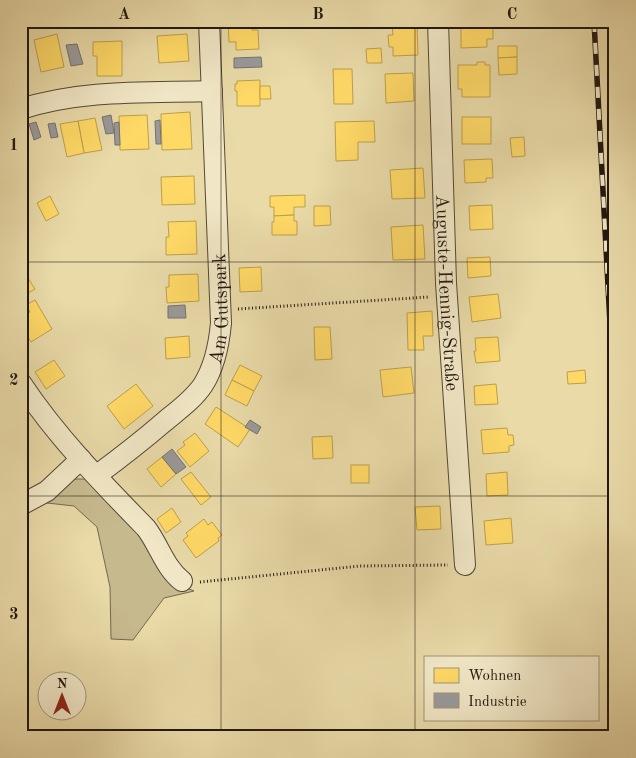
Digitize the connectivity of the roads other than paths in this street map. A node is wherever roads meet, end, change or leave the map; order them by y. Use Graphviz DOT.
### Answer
graph roads {
  1 [pos="209,21"];
  2 [pos="438,21"];
  3 [pos="212,91"];
  4 [pos="21,109"];
  5 [pos="21,383"];
  6 [pos="81,459"];
  7 [pos="97,475"];
  8 [pos="21,506"];
  9 [pos="465,565"];
  10 [pos="182,581"];
  1 -- 3 [label="street, Am Gutspark"];
  2 -- 9 [label="street, Auguste-Hennig-Straße"];
  3 -- 4 [label="street"];
  3 -- 7 [label="street, Am Gutspark"];
  5 -- 6 [label="street"];
  6 -- 7 [label="street"];
  6 -- 8 [label="street"];
  7 -- 10 [label="street"];
}
